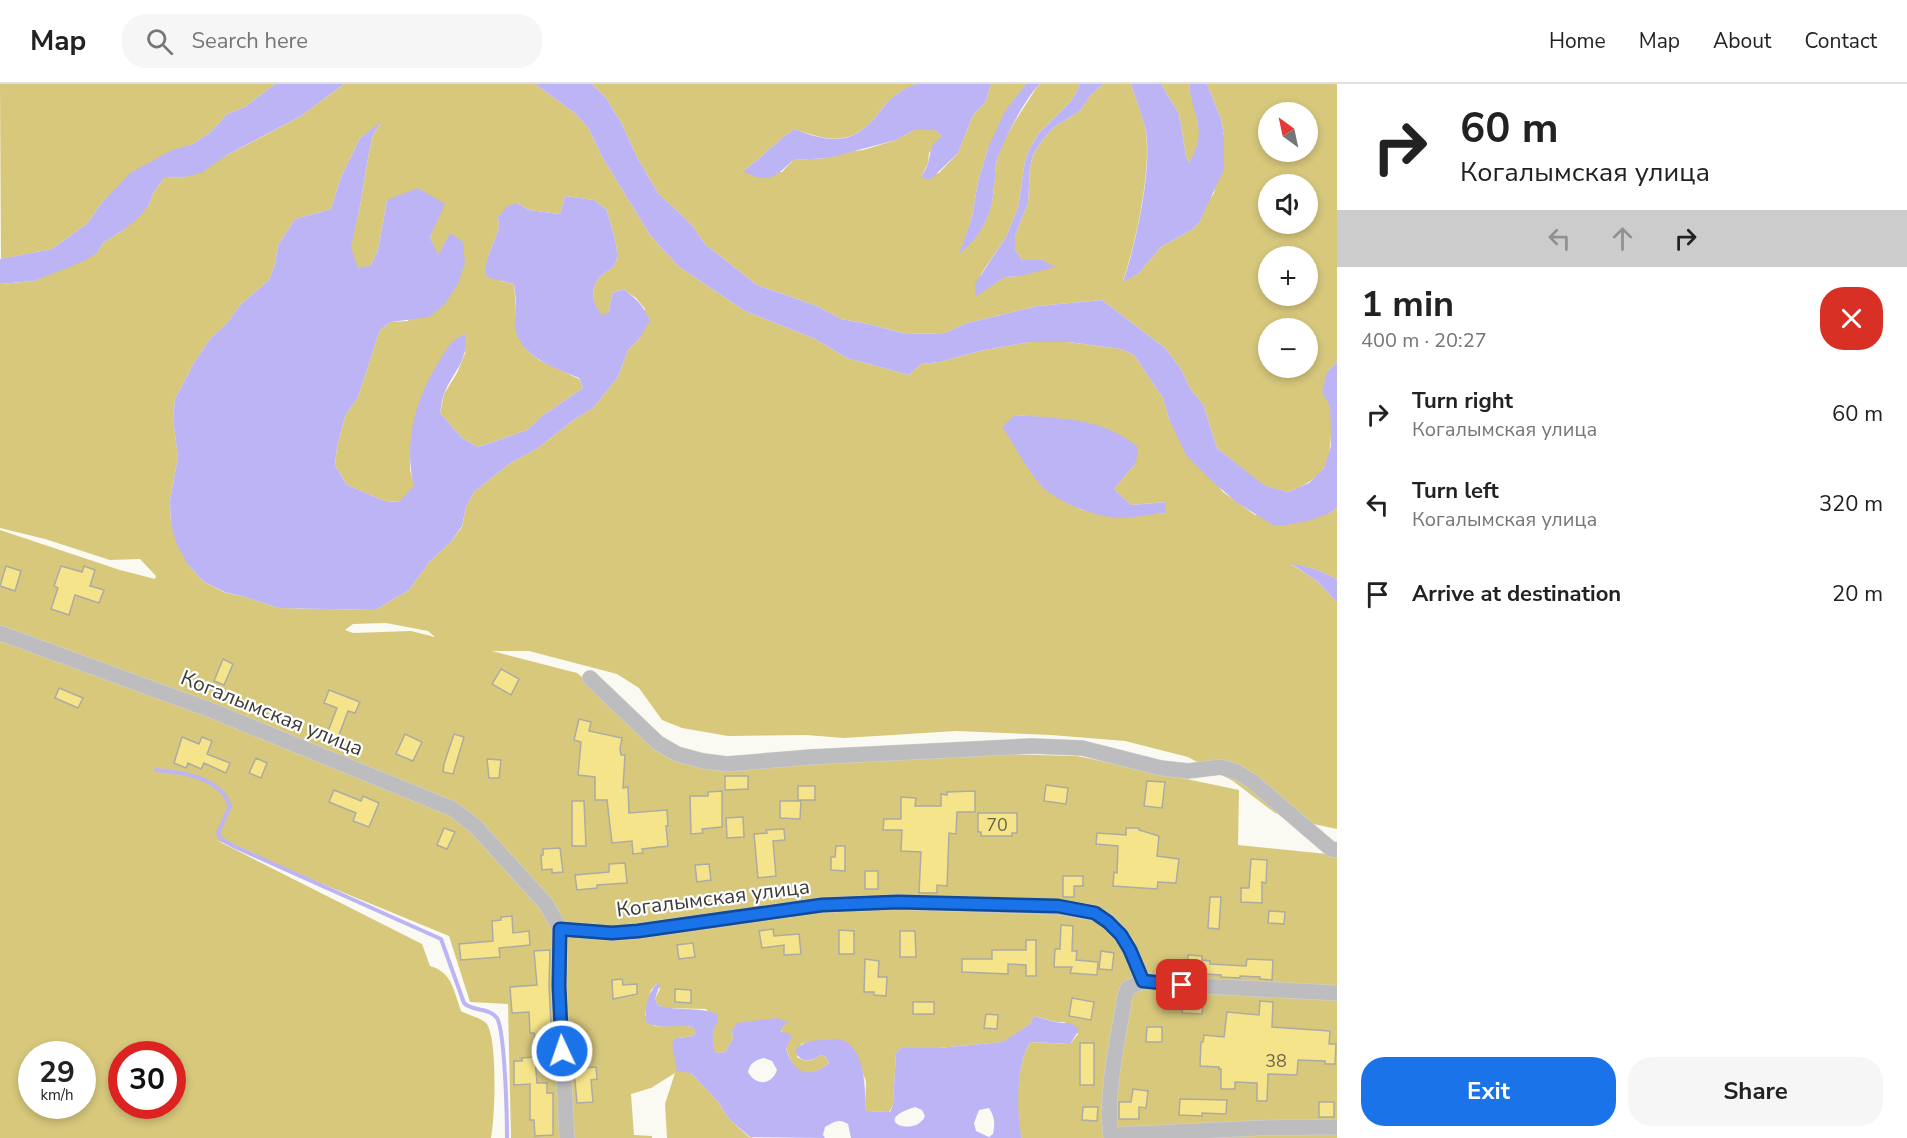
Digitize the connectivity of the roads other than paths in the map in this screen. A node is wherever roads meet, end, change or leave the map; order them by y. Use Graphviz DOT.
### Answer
graph roads {
  1 [pos="0,633"];
  2 [pos="590,678"];
  3 [pos="1337,850"];
  4 [pos="560,929"];
  5 [pos="1143,981"];
  6 [pos="1337,993"];
  7 [pos="1337,1127"];
  8 [pos="1111,1136"];
  9 [pos="567,1138"];
  1 -- 4 [label="street, Когалымская улица"];
  2 -- 3 [label="street"];
  4 -- 5 [label="street, Когалымская улица"];
  4 -- 9 [label="street"];
  5 -- 6 [label="street"];
  5 -- 8 [label="street"];
  7 -- 8 [label="street"];
}
